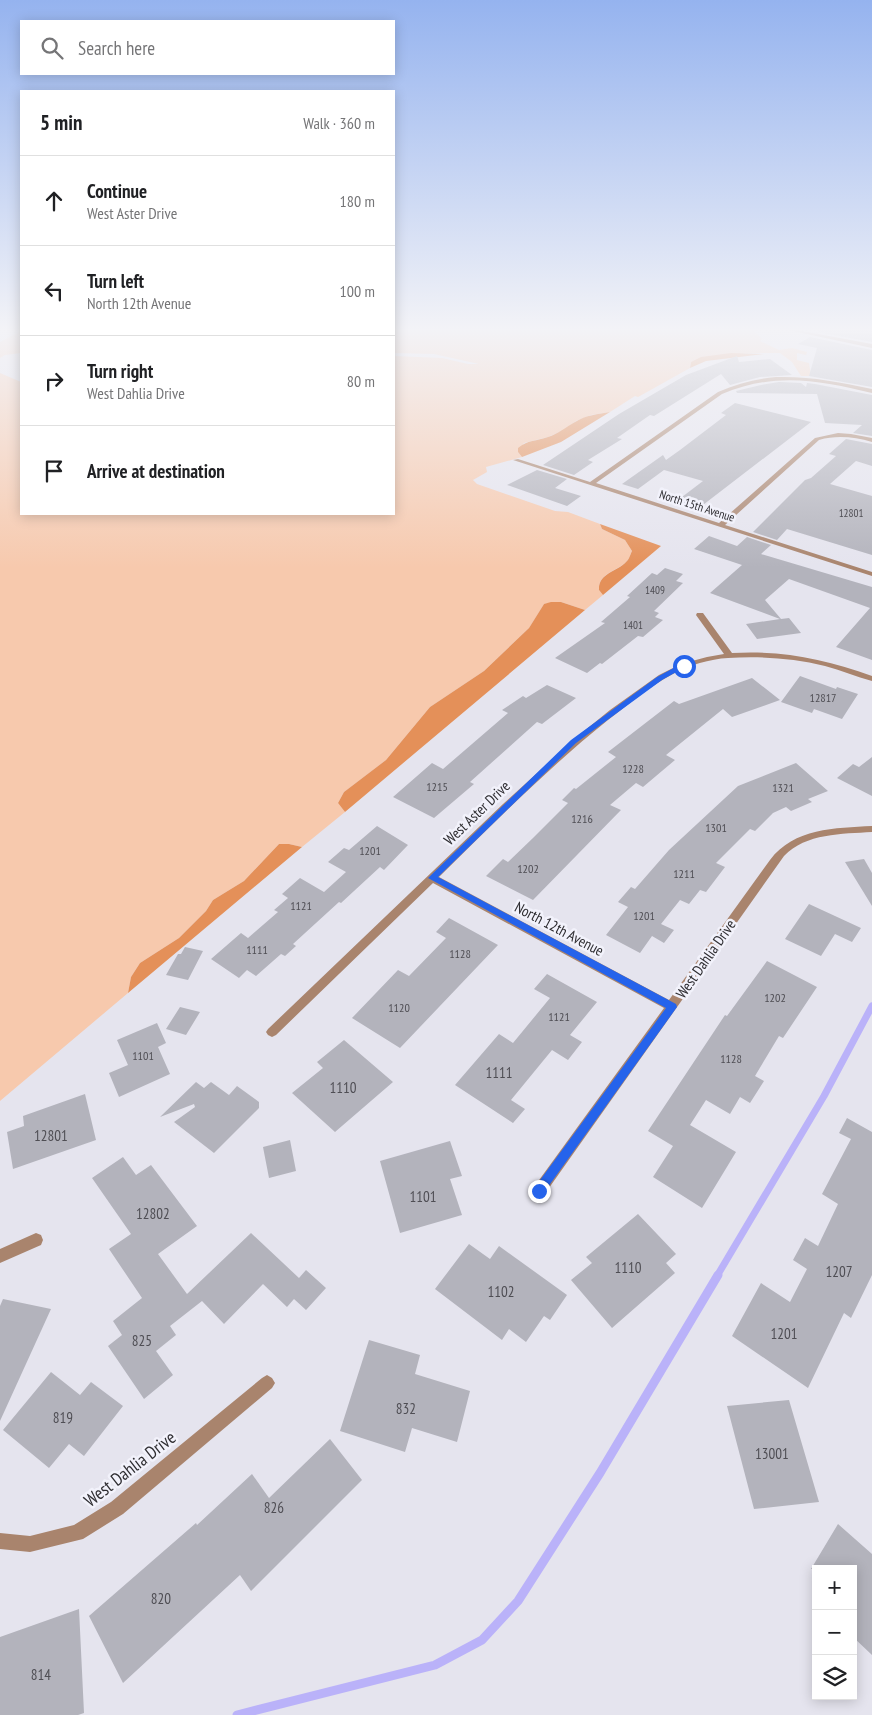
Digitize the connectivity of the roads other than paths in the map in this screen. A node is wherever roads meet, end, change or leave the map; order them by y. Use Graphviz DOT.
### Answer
graph roads {
  1 [pos="699,408"];
  2 [pos="872,440"];
  3 [pos="516,460"];
  4 [pos="591,484"];
  5 [pos="720,525"];
  6 [pos="872,574"];
  7 [pos="700,615"];
  8 [pos="730,656"];
  9 [pos="872,679"];
  10 [pos="872,829"];
  11 [pos="432,878"];
  12 [pos="672,1007"];
  13 [pos="272,1032"];
  14 [pos="539,1191"];
  15 [pos="36,1240"];
  16 [pos="0,1256"];
  17 [pos="267,1383"];
  18 [pos="0,1541"];
  1 -- 4 [label="street"];
  2 -- 5 [label="street"];
  3 -- 4 [label="street, North 15th Avenue"];
  4 -- 5 [label="street, North 15th Avenue"];
  5 -- 6 [label="street, North 15th Avenue"];
  7 -- 8 [label="street"];
  8 -- 9 [label="street, West Aster Drive"];
  8 -- 11 [label="street, West Aster Drive"];
  10 -- 12 [label="street, West Dahlia Drive"];
  11 -- 12 [label="street, North 12th Avenue"];
  11 -- 13 [label="street, West Aster Drive"];
  12 -- 14 [label="street, West Dahlia Drive"];
  15 -- 16 [label="street"];
  17 -- 18 [label="street, West Dahlia Drive"];
}
